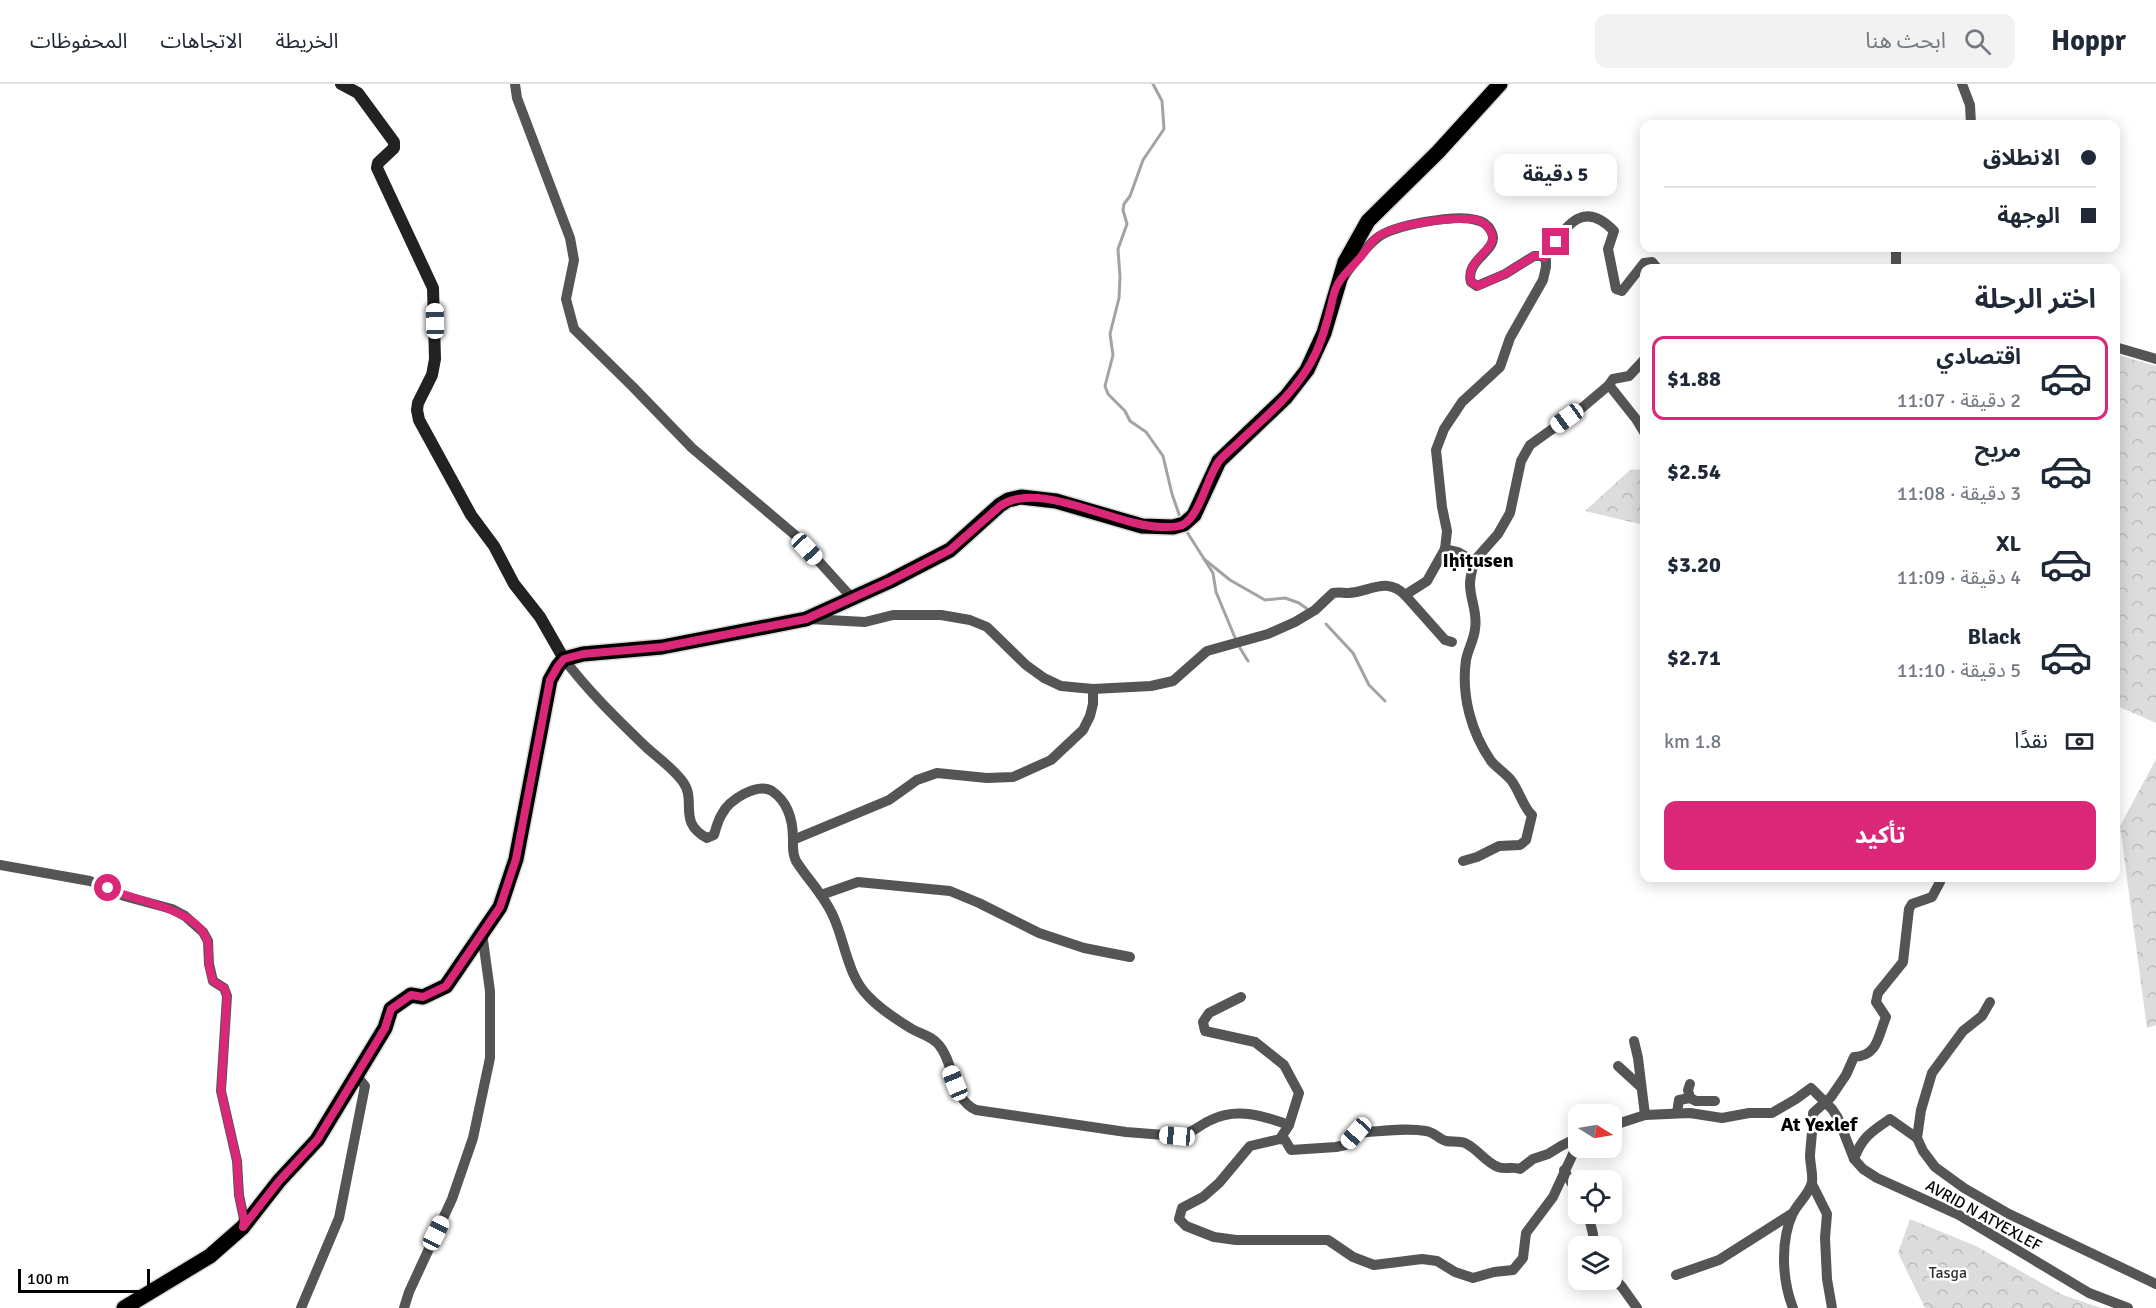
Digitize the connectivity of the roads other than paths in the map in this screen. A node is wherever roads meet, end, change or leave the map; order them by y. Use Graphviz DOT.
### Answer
graph roads {
  1 [pos="341,84"];
  2 [pos="515,84"];
  3 [pos="1500,84"];
  4 [pos="1962,84"];
  5 [pos="1971,120"];
  6 [pos="1544,258"];
  7 [pos="1640,268"];
  8 [pos="1336,286"];
  9 [pos="2120,348"];
  10 [pos="2156,359"];
  11 [pos="1640,364"];
  12 [pos="1609,385"];
  13 [pos="1640,426"];
  14 [pos="1445,549"];
  15 [pos="1474,561"];
  16 [pos="1405,595"];
  17 [pos="852,598"];
  18 [pos="806,619"];
  19 [pos="1452,642"];
  20 [pos="564,659"];
  21 [pos="1093,688"];
  22 [pos="793,840"];
  23 [pos="1463,861"];
  24 [pos="0,865"];
  25 [pos="1940,882"];
  26 [pos="821,895"];
  27 [pos="482,933"];
  28 [pos="1130,957"];
  29 [pos="1241,998"];
  30 [pos="1990,1002"];
  31 [pos="1634,1041"];
  32 [pos="1618,1066"];
  33 [pos="357,1076"];
  34 [pos="1690,1084"];
  35 [pos="1641,1087"];
  36 [pos="1690,1098"];
  37 [pos="1826,1100"];
  38 [pos="1715,1101"];
  39 [pos="1677,1113"];
  40 [pos="1645,1115"];
  41 [pos="1622,1122"];
  42 [pos="1289,1125"];
  43 [pos="1280,1138"];
  44 [pos="1917,1138"];
  45 [pos="1568,1143"];
  46 [pos="1570,1158"];
  47 [pos="1854,1159"];
  48 [pos="1564,1170"];
  49 [pos="1568,1177"];
  50 [pos="1812,1184"];
  51 [pos="1793,1213"];
  52 [pos="243,1227"];
  53 [pos="1676,1275"];
  54 [pos="2156,1284"];
  55 [pos="1622,1289"];
  56 [pos="124,1308"];
  57 [pos="301,1308"];
  58 [pos="404,1308"];
  59 [pos="1637,1308"];
  60 [pos="1793,1308"];
  61 [pos="1832,1308"];
  62 [pos="2128,1308"];
  1 -- 20 [label="street"];
  2 -- 17 [label="street"];
  3 -- 8 [label="main road"];
  4 -- 5 [label="street"];
  6 -- 7 [label="street"];
  6 -- 8 [label="street"];
  6 -- 14 [label="street"];
  8 -- 17 [label="main road"];
  9 -- 10 [label="street"];
  11 -- 12 [label="street"];
  12 -- 13 [label="street"];
  12 -- 15 [label="street"];
  14 -- 15 [label="street"];
  14 -- 16 [label="street"];
  15 -- 23 [label="street"];
  16 -- 19 [label="street"];
  16 -- 21 [label="street"];
  17 -- 18 [label="main road"];
  18 -- 20 [label="main road"];
  18 -- 21 [label="street"];
  20 -- 22 [label="street"];
  20 -- 27 [label="main road"];
  21 -- 22 [label="street"];
  22 -- 26 [label="street"];
  24 -- 52 [label="street"];
  25 -- 37 [label="street"];
  26 -- 28 [label="street"];
  26 -- 42 [label="street"];
  27 -- 33 [label="main road"];
  27 -- 58 [label="street"];
  29 -- 42 [label="street"];
  30 -- 44 [label="street"];
  31 -- 35 [label="street"];
  32 -- 35 [label="street"];
  33 -- 52 [label="main road"];
  33 -- 57 [label="street"];
  34 -- 36 [label="street"];
  35 -- 40 [label="street"];
  36 -- 38 [label="street"];
  36 -- 39 [label="street"];
  37 -- 39 [label="street"];
  37 -- 47 [label="street, AVRID N ATYEXLEF"];
  37 -- 50 [label="street"];
  39 -- 40 [label="street"];
  40 -- 41 [label="street"];
  42 -- 43 [label="street"];
  43 -- 45 [label="street"];
  43 -- 48 [label="street"];
  44 -- 47 [label="street"];
  44 -- 54 [label="street"];
  46 -- 48 [label="street"];
  47 -- 62 [label="street, AVRID N ATYEXLEF"];
  48 -- 49 [label="street"];
  50 -- 51 [label="street"];
  50 -- 61 [label="street"];
  51 -- 53 [label="street"];
  51 -- 60 [label="street"];
  52 -- 56 [label="main road"];
  55 -- 59 [label="street"];
}
